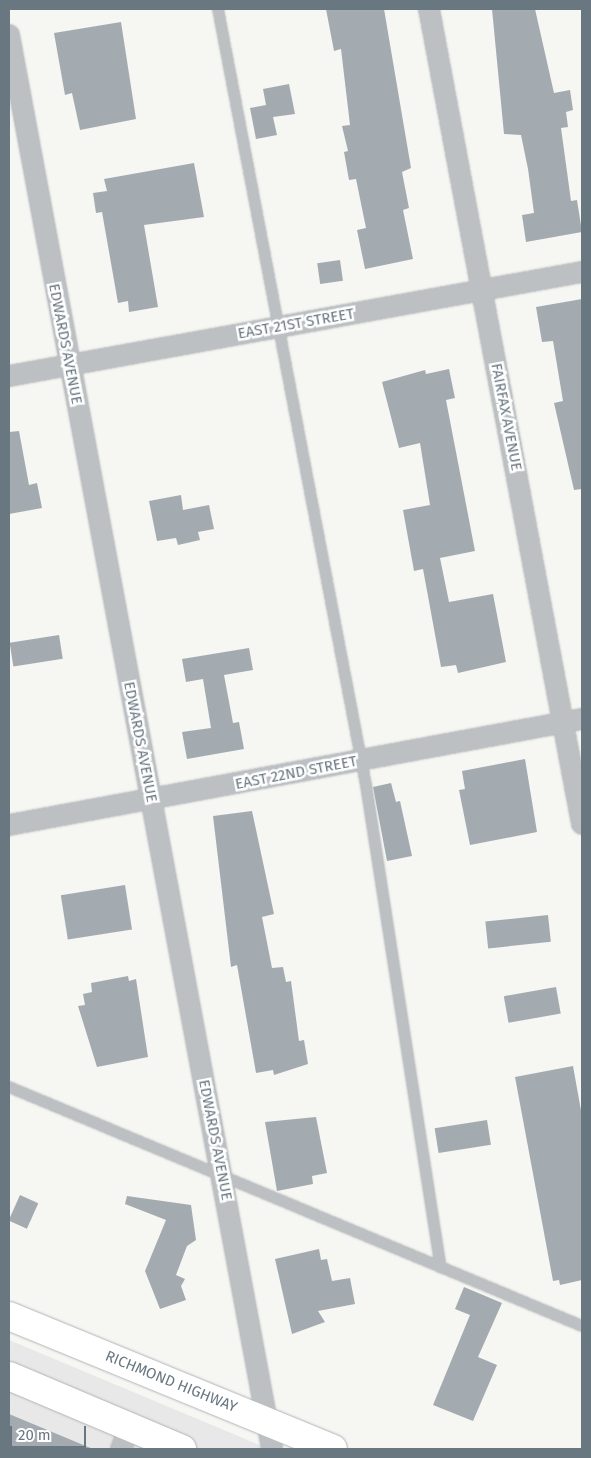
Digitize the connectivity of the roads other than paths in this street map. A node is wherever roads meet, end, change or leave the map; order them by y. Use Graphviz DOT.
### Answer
graph roads {
  1 [pos="218,9"];
  2 [pos="429,9"];
  3 [pos="9,35"];
  4 [pos="582,272"];
  5 [pos="482,291"];
  6 [pos="278,327"];
  7 [pos="69,364"];
  8 [pos="9,376"];
  9 [pos="573,720"];
  10 [pos="362,760"];
  11 [pos="151,800"];
  12 [pos="582,824"];
  13 [pos="9,825"];
  14 [pos="9,1087"];
  15 [pos="221,1173"];
  16 [pos="441,1267"];
  17 [pos="9,1316"];
  18 [pos="582,1326"];
  19 [pos="9,1376"];
  20 [pos="267,1421"];
  21 [pos="125,1438"];
  22 [pos="182,1449"];
  23 [pos="272,1449"];
  24 [pos="332,1449"];
  1 -- 6 [label="lane"];
  2 -- 5 [label="street, FAIRFAX AVENUE"];
  3 -- 7 [label="street, EDWARDS AVENUE"];
  4 -- 5 [label="street, EAST 21ST STREET"];
  5 -- 6 [label="street, EAST 21ST STREET"];
  5 -- 9 [label="street, FAIRFAX AVENUE"];
  6 -- 7 [label="street, EAST 21ST STREET"];
  6 -- 10 [label="lane"];
  7 -- 8 [label="street, EAST 21ST STREET"];
  7 -- 11 [label="street, EDWARDS AVENUE"];
  9 -- 10 [label="street, EAST 22ND STREET"];
  9 -- 12 [label="street, FAIRFAX AVENUE"];
  10 -- 11 [label="street, EAST 22ND STREET"];
  10 -- 16 [label="lane"];
  11 -- 13 [label="street, EAST 22ND STREET"];
  11 -- 15 [label="street, EDWARDS AVENUE"];
  14 -- 15 [label="lane"];
  15 -- 16 [label="lane"];
  15 -- 20 [label="street, EDWARDS AVENUE"];
  16 -- 18 [label="lane"];
  17 -- 20 [label="main road, RICHMOND HIGHWAY"];
  19 -- 21 [label="main road"];
  20 -- 23 [label="street, EDWARDS AVENUE"];
  20 -- 24 [label="main road, RICHMOND HIGHWAY"];
  21 -- 22 [label="main road"];
}
